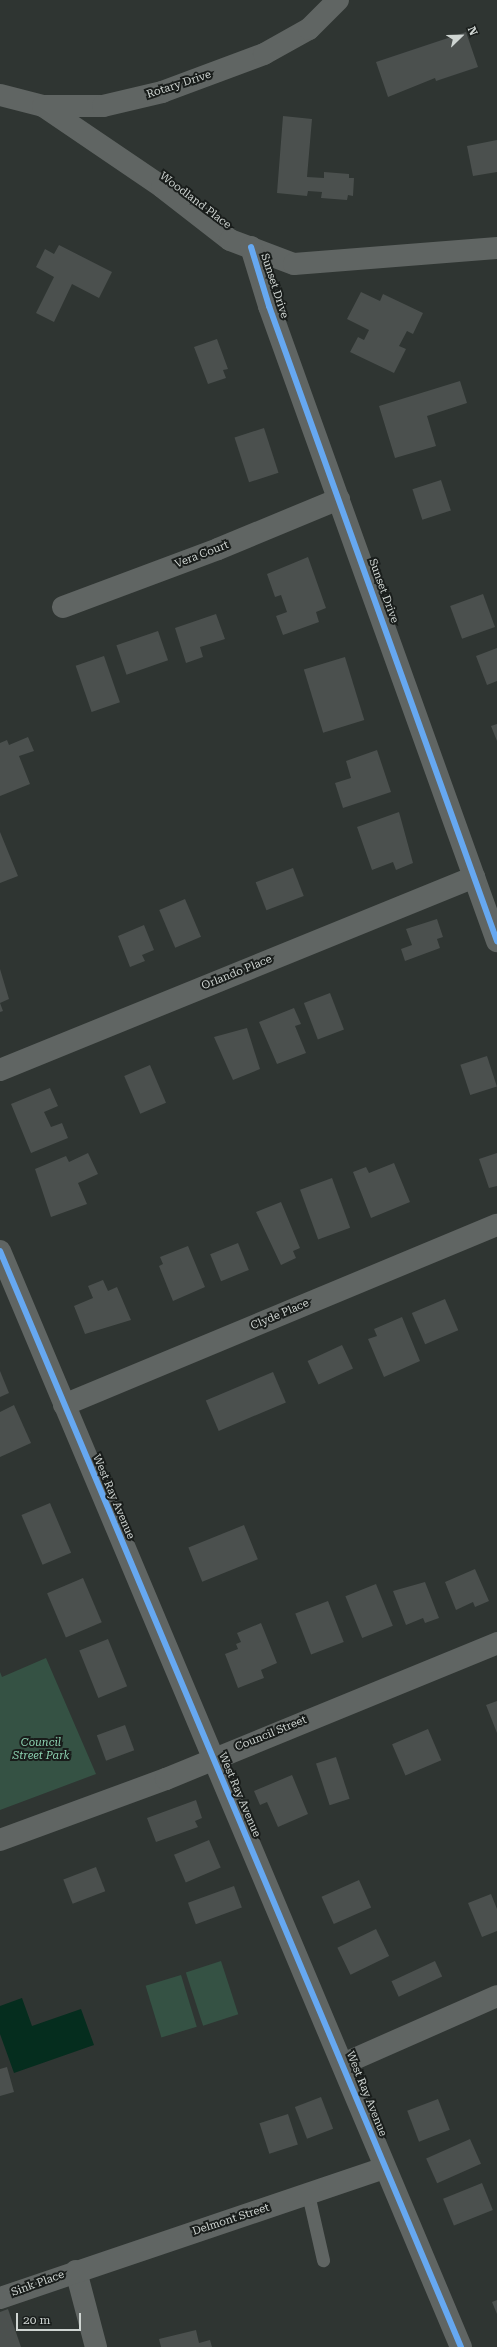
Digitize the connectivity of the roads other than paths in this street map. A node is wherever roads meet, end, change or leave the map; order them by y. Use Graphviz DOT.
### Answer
graph roads {
  1 [pos="338,0"];
  2 [pos="0,96"];
  3 [pos="43,106"];
  4 [pos="251,248"];
  5 [pos="497,248"];
  6 [pos="339,499"];
  7 [pos="63,607"];
  8 [pos="474,877"];
  9 [pos="497,941"];
  10 [pos="0,1070"];
  11 [pos="497,1225"];
  12 [pos="0,1251"];
  13 [pos="64,1405"];
  14 [pos="497,1643"];
  15 [pos="212,1758"];
  16 [pos="0,1840"];
  17 [pos="497,1996"];
  18 [pos="343,2064"];
  19 [pos="385,2168"];
  20 [pos="308,2194"];
  21 [pos="323,2260"];
  22 [pos="76,2271"];
  23 [pos="0,2298"];
  24 [pos="96,2347"];
  25 [pos="461,2347"];
  1 -- 3 [label="street, Rotary Drive"];
  2 -- 3 [label="street, Rotary Drive"];
  3 -- 4 [label="street, Woodland Place"];
  4 -- 5 [label="street, Woodland Place"];
  4 -- 6 [label="street, Sunset Drive"];
  6 -- 7 [label="street, Vera Court"];
  6 -- 8 [label="street, Sunset Drive"];
  8 -- 9 [label="street, Sunset Drive"];
  8 -- 10 [label="street, Orlando Place"];
  11 -- 13 [label="street, Clyde Place"];
  12 -- 13 [label="street, West Ray Avenue"];
  13 -- 15 [label="street, West Ray Avenue"];
  14 -- 15 [label="street, Council Street"];
  15 -- 16 [label="street, Council Street"];
  15 -- 18 [label="street, West Ray Avenue"];
  17 -- 18 [label="street"];
  18 -- 19 [label="street, West Ray Avenue"];
  19 -- 20 [label="street, Delmont Street"];
  19 -- 25 [label="street, West Ray Avenue"];
  20 -- 21 [label="lane"];
  20 -- 22 [label="street, Delmont Street"];
  22 -- 23 [label="street, Sink Place"];
  22 -- 24 [label="street"];
}
